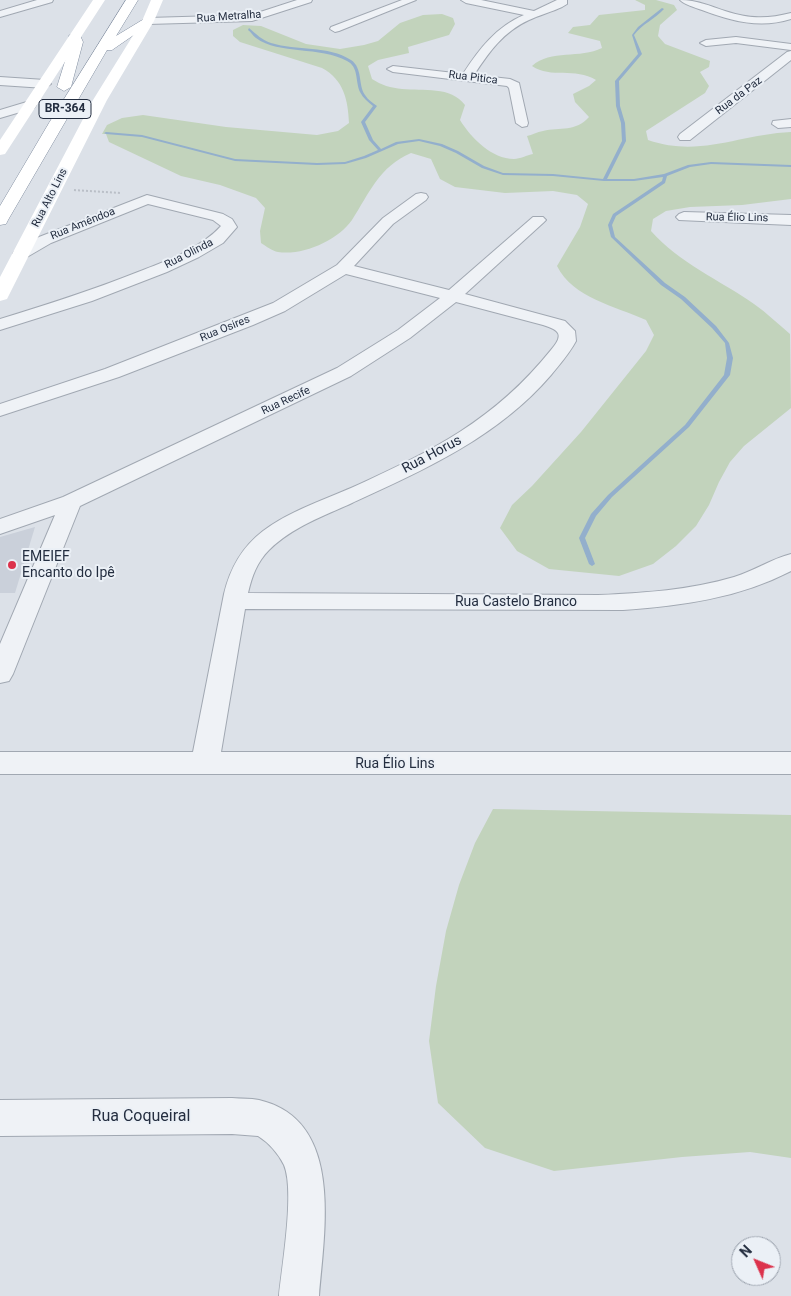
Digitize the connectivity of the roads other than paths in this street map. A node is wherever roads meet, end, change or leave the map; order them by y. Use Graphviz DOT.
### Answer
graph roads {
  1 [pos="48,0"];
  2 [pos="99,0"];
  3 [pos="119,0"];
  4 [pos="132,0"];
  5 [pos="157,0"];
  6 [pos="307,0"];
  7 [pos="411,0"];
  8 [pos="466,0"];
  9 [pos="562,0"];
  10 [pos="685,0"];
  11 [pos="0,14"];
  12 [pos="534,14"];
  13 [pos="788,20"];
  14 [pos="148,21"];
  15 [pos="335,29"];
  16 [pos="75,36"];
  17 [pos="706,43"];
  18 [pos="791,47"];
  19 [pos="101,52"];
  20 [pos="791,54"];
  21 [pos="393,69"];
  22 [pos="768,74"];
  23 [pos="468,77"];
  24 [pos="783,77"];
  25 [pos="0,81"];
  26 [pos="44,84"];
  27 [pos="64,87"];
  28 [pos="30,105"];
  29 [pos="0,114"];
  30 [pos="522,123"];
  31 [pos="685,137"];
  32 [pos="29,143"];
  33 [pos="0,151"];
  34 [pos="421,197"];
  35 [pos="147,199"];
  36 [pos="684,217"];
  37 [pos="0,220"];
  38 [pos="538,220"];
  39 [pos="791,220"];
  40 [pos="21,254"];
  41 [pos="344,268"];
  42 [pos="0,295"];
  43 [pos="454,295"];
  44 [pos="0,326"];
  45 [pos="0,410"];
  46 [pos="70,502"];
  47 [pos="0,527"];
  48 [pos="791,561"];
  49 [pos="234,601"];
  50 [pos="0,674"];
  51 [pos="0,763"];
  52 [pos="791,763"];
  53 [pos="205,764"];
  54 [pos="0,1118"];
  55 [pos="299,1296"];
  1 -- 11 [label="street"];
  2 -- 16 [label="main road"];
  3 -- 27 [label="main road, BR-364"];
  4 -- 19 [label="main road, BR-364"];
  5 -- 14 [label="main road, Rua Alto Lins"];
  6 -- 14 [label="street, Rua Metralha"];
  7 -- 15 [label="street"];
  8 -- 12 [label="street"];
  9 -- 12 [label="street"];
  10 -- 13 [label="street"];
  12 -- 23 [label="street"];
  14 -- 19 [label="main road"];
  14 -- 40 [label="main road, Rua Alto Lins"];
  16 -- 26 [label="main road"];
  16 -- 27 [label="main road"];
  17 -- 18 [label="street"];
  19 -- 37 [label="main road, BR-364"];
  20 -- 22 [label="street, Rua da Paz"];
  21 -- 23 [label="street, Rua Pitica"];
  22 -- 24 [label="street"];
  22 -- 31 [label="street, Rua da Paz"];
  23 -- 30 [label="street, Rua Pitica"];
  25 -- 26 [label="street"];
  26 -- 28 [label="main road"];
  27 -- 32 [label="main road, BR-364"];
  28 -- 29 [label="street"];
  28 -- 33 [label="main road"];
  34 -- 41 [label="street, Rua Osires"];
  35 -- 40 [label="street, Rua Amêndoa"];
  35 -- 44 [label="street, Rua Olinda"];
  36 -- 39 [label="street, Rua Élio Lins"];
  38 -- 43 [label="street, Rua Recife"];
  40 -- 42 [label="main road, Rua Alto Lins"];
  41 -- 43 [label="street, Rua Horus"];
  41 -- 45 [label="street, Rua Osires"];
  43 -- 46 [label="street, Rua Recife"];
  43 -- 49 [label="street, Rua Horus"];
  46 -- 47 [label="street, Rua Recife"];
  46 -- 50 [label="street"];
  48 -- 49 [label="street, Rua Castelo Branco"];
  49 -- 53 [label="street, Rua Horus"];
  51 -- 53 [label="street, Rua Élio Lins"];
  52 -- 53 [label="street, Rua Élio Lins"];
  54 -- 55 [label="street, Rua Coqueiral"];
}
